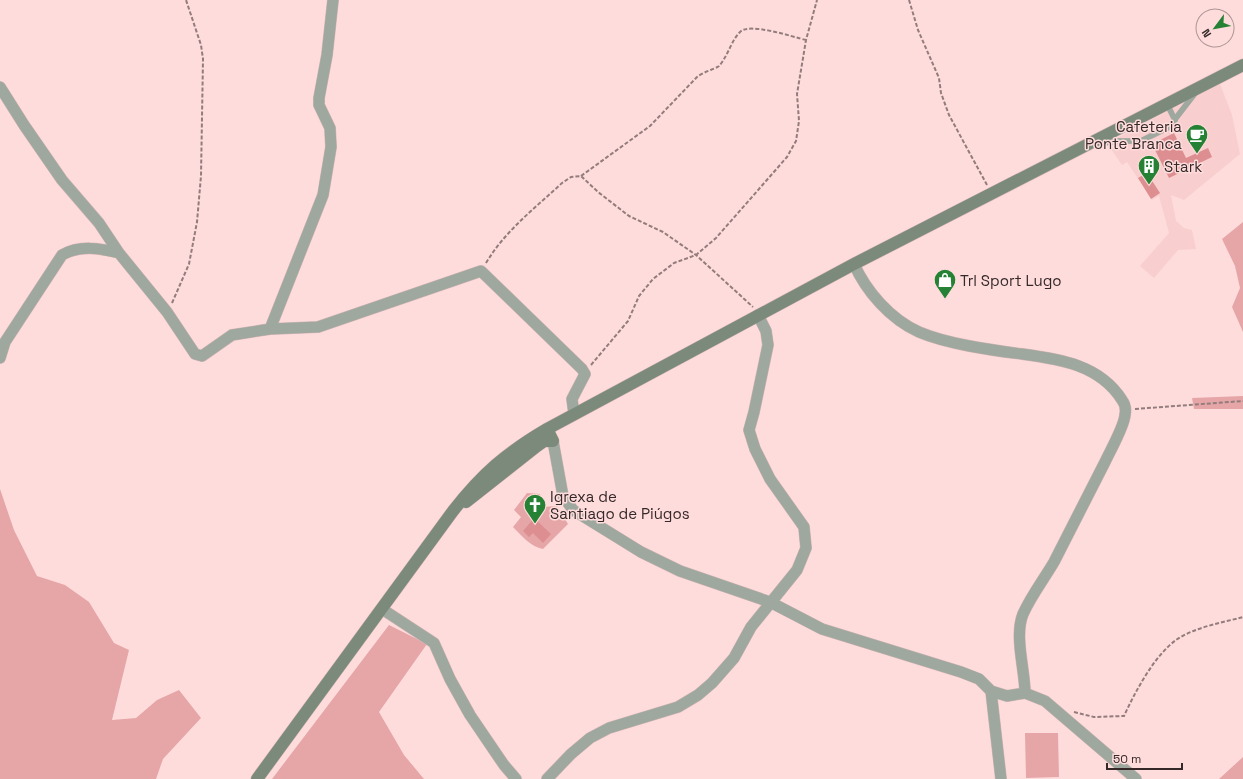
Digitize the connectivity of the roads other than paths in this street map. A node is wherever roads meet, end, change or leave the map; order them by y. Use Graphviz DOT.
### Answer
graph roads {
  1 [pos="333,0"];
  2 [pos="1243,65"];
  3 [pos="0,87"];
  4 [pos="1200,87"];
  5 [pos="1166,104"];
  6 [pos="1175,120"];
  7 [pos="1081,147"];
  8 [pos="119,253"];
  9 [pos="854,264"];
  10 [pos="758,315"];
  11 [pos="270,329"];
  12 [pos="2,340"];
  13 [pos="0,358"];
  14 [pos="574,414"];
  15 [pos="547,429"];
  16 [pos="553,441"];
  17 [pos="453,511"];
  18 [pos="770,602"];
  19 [pos="382,609"];
  20 [pos="992,691"];
  21 [pos="1026,693"];
  22 [pos="257,779"];
  23 [pos="516,779"];
  24 [pos="547,779"];
  25 [pos="1001,779"];
  26 [pos="1136,779"];
  1 -- 11 [label="street"];
  2 -- 4 [label="main road"];
  3 -- 8 [label="street"];
  4 -- 5 [label="main road"];
  4 -- 6 [label="lane"];
  5 -- 6 [label="lane"];
  5 -- 7 [label="main road"];
  6 -- 7 [label="lane"];
  7 -- 9 [label="main road"];
  8 -- 11 [label="street"];
  8 -- 12 [label="street"];
  9 -- 10 [label="main road"];
  9 -- 21 [label="street"];
  10 -- 14 [label="main road"];
  10 -- 18 [label="street"];
  11 -- 14 [label="street"];
  12 -- 13 [label="street"];
  14 -- 15 [label="main road"];
  15 -- 16 [label="main road"];
  15 -- 17 [label="main road"];
  16 -- 17 [label="main road"];
  16 -- 18 [label="street"];
  17 -- 19 [label="main road"];
  18 -- 20 [label="street"];
  18 -- 24 [label="street"];
  19 -- 22 [label="main road"];
  19 -- 23 [label="street"];
  20 -- 21 [label="street"];
  20 -- 25 [label="street"];
  21 -- 26 [label="street"];
}
